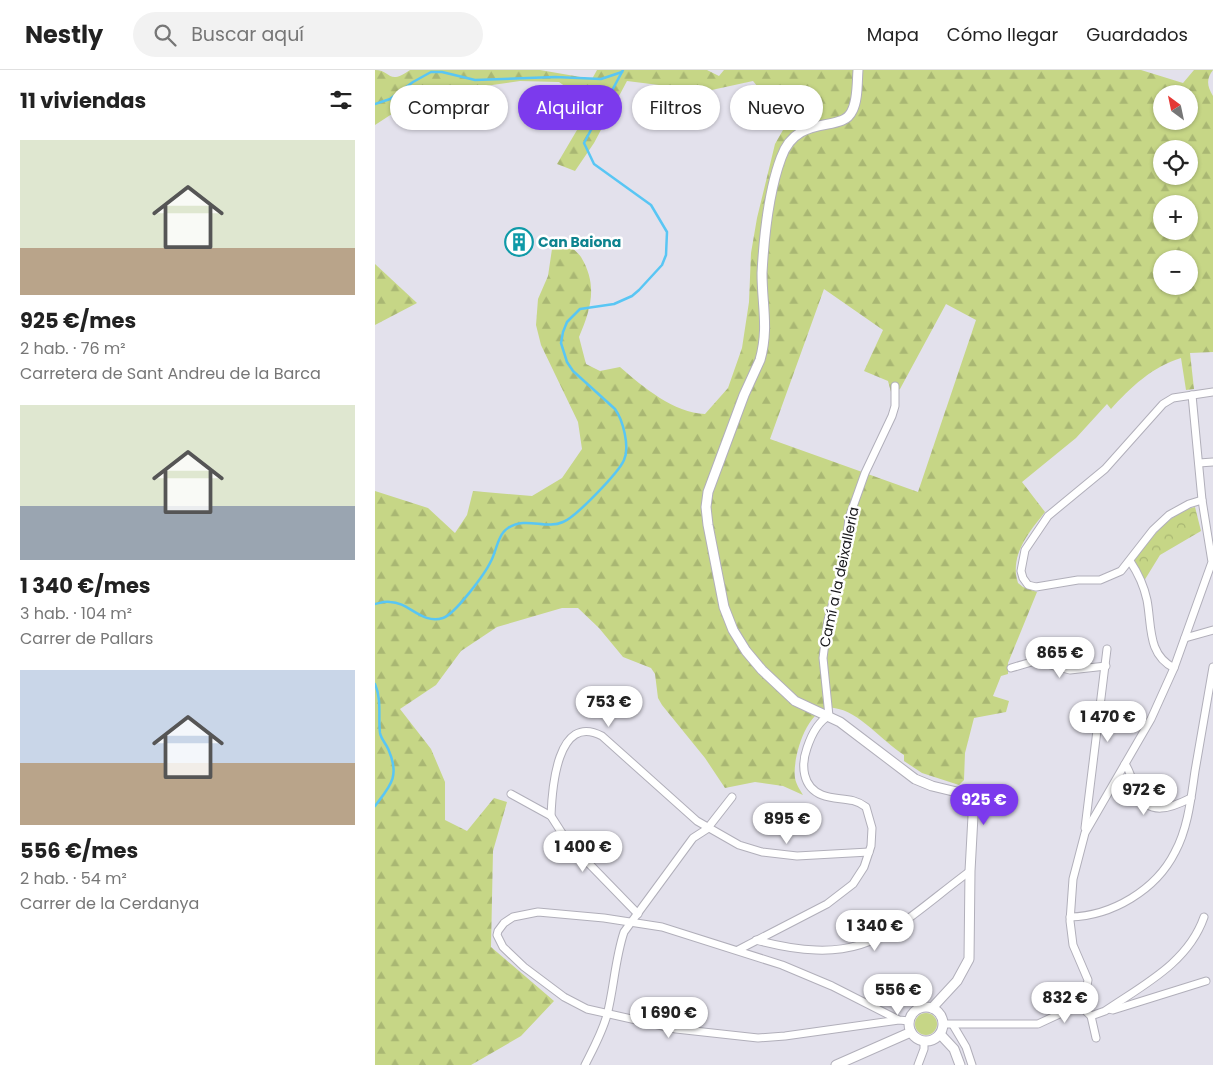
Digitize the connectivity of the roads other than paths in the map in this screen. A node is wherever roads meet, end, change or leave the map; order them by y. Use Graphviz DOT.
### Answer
graph roads {
  1 [pos="858,70"];
  2 [pos="895,386"];
  3 [pos="1213,392"];
  4 [pos="1192,394"];
  5 [pos="1213,462"];
  6 [pos="1199,463"];
  7 [pos="1202,500"];
  8 [pos="1130,561"];
  9 [pos="1210,632"];
  10 [pos="1185,638"];
  11 [pos="1213,639"];
  12 [pos="1107,649"];
  13 [pos="1106,666"];
  14 [pos="1213,667"];
  15 [pos="1011,668"];
  16 [pos="1174,668"];
  17 [pos="829,716"];
  18 [pos="1125,764"];
  19 [pos="511,794"];
  20 [pos="732,798"];
  21 [pos="1191,798"];
  22 [pos="551,816"];
  23 [pos="707,829"];
  24 [pos="1085,834"];
  25 [pos="869,852"];
  26 [pos="970,871"];
  27 [pos="638,914"];
  28 [pos="1070,917"];
  29 [pos="1204,917"];
  30 [pos="631,922"];
  31 [pos="756,940"];
  32 [pos="737,950"];
  33 [pos="1206,981"];
  34 [pos="1077,1003"];
  35 [pos="932,1008"];
  36 [pos="1108,1009"];
  37 [pos="607,1013"];
  38 [pos="1091,1016"];
  39 [pos="894,1019"];
  40 [pos="909,1021"];
  41 [pos="948,1024"];
  42 [pos="911,1032"];
  43 [pos="940,1034"];
  44 [pos="1096,1038"];
  45 [pos="924,1040"];
  46 [pos="585,1065"];
  47 [pos="836,1065"];
  48 [pos="918,1065"];
  49 [pos="960,1065"];
  50 [pos="972,1065"];
  1 -- 17 [label="street"];
  2 -- 17 [label="street, Camí a la deixalleria"];
  3 -- 4 [label="street"];
  4 -- 6 [label="street"];
  4 -- 8 [label="street"];
  5 -- 6 [label="street"];
  6 -- 7 [label="street"];
  7 -- 8 [label="street"];
  7 -- 10 [label="street"];
  8 -- 16 [label="street"];
  9 -- 10 [label="street"];
  9 -- 11 [label="street"];
  10 -- 16 [label="street"];
  12 -- 13 [label="street"];
  13 -- 15 [label="street"];
  13 -- 24 [label="street"];
  14 -- 21 [label="street"];
  16 -- 18 [label="street"];
  17 -- 25 [label="street"];
  17 -- 26 [label="street"];
  18 -- 21 [label="street"];
  18 -- 24 [label="street"];
  19 -- 22 [label="street"];
  20 -- 23 [label="street"];
  21 -- 28 [label="street"];
  22 -- 23 [label="street"];
  22 -- 27 [label="street"];
  23 -- 25 [label="street"];
  23 -- 27 [label="street"];
  24 -- 28 [label="street"];
  25 -- 31 [label="street"];
  26 -- 31 [label="street"];
  26 -- 35 [label="street"];
  27 -- 30 [label="street"];
  28 -- 34 [label="street"];
  29 -- 36 [label="street"];
  30 -- 32 [label="street"];
  30 -- 37 [label="street"];
  30 -- 37 [label="street"];
  31 -- 32 [label="street"];
  32 -- 39 [label="street"];
  33 -- 36 [label="street"];
  34 -- 38 [label="street"];
  34 -- 41 [label="street"];
  35 -- 40 [label="street"];
  35 -- 41 [label="street"];
  36 -- 38 [label="street"];
  37 -- 39 [label="street"];
  37 -- 46 [label="street"];
  38 -- 44 [label="street"];
  39 -- 40 [label="street"];
  40 -- 42 [label="street"];
  41 -- 43 [label="street"];
  41 -- 50 [label="street"];
  42 -- 45 [label="street"];
  42 -- 47 [label="street"];
  43 -- 45 [label="street"];
  43 -- 49 [label="street"];
  45 -- 48 [label="street"];
}
